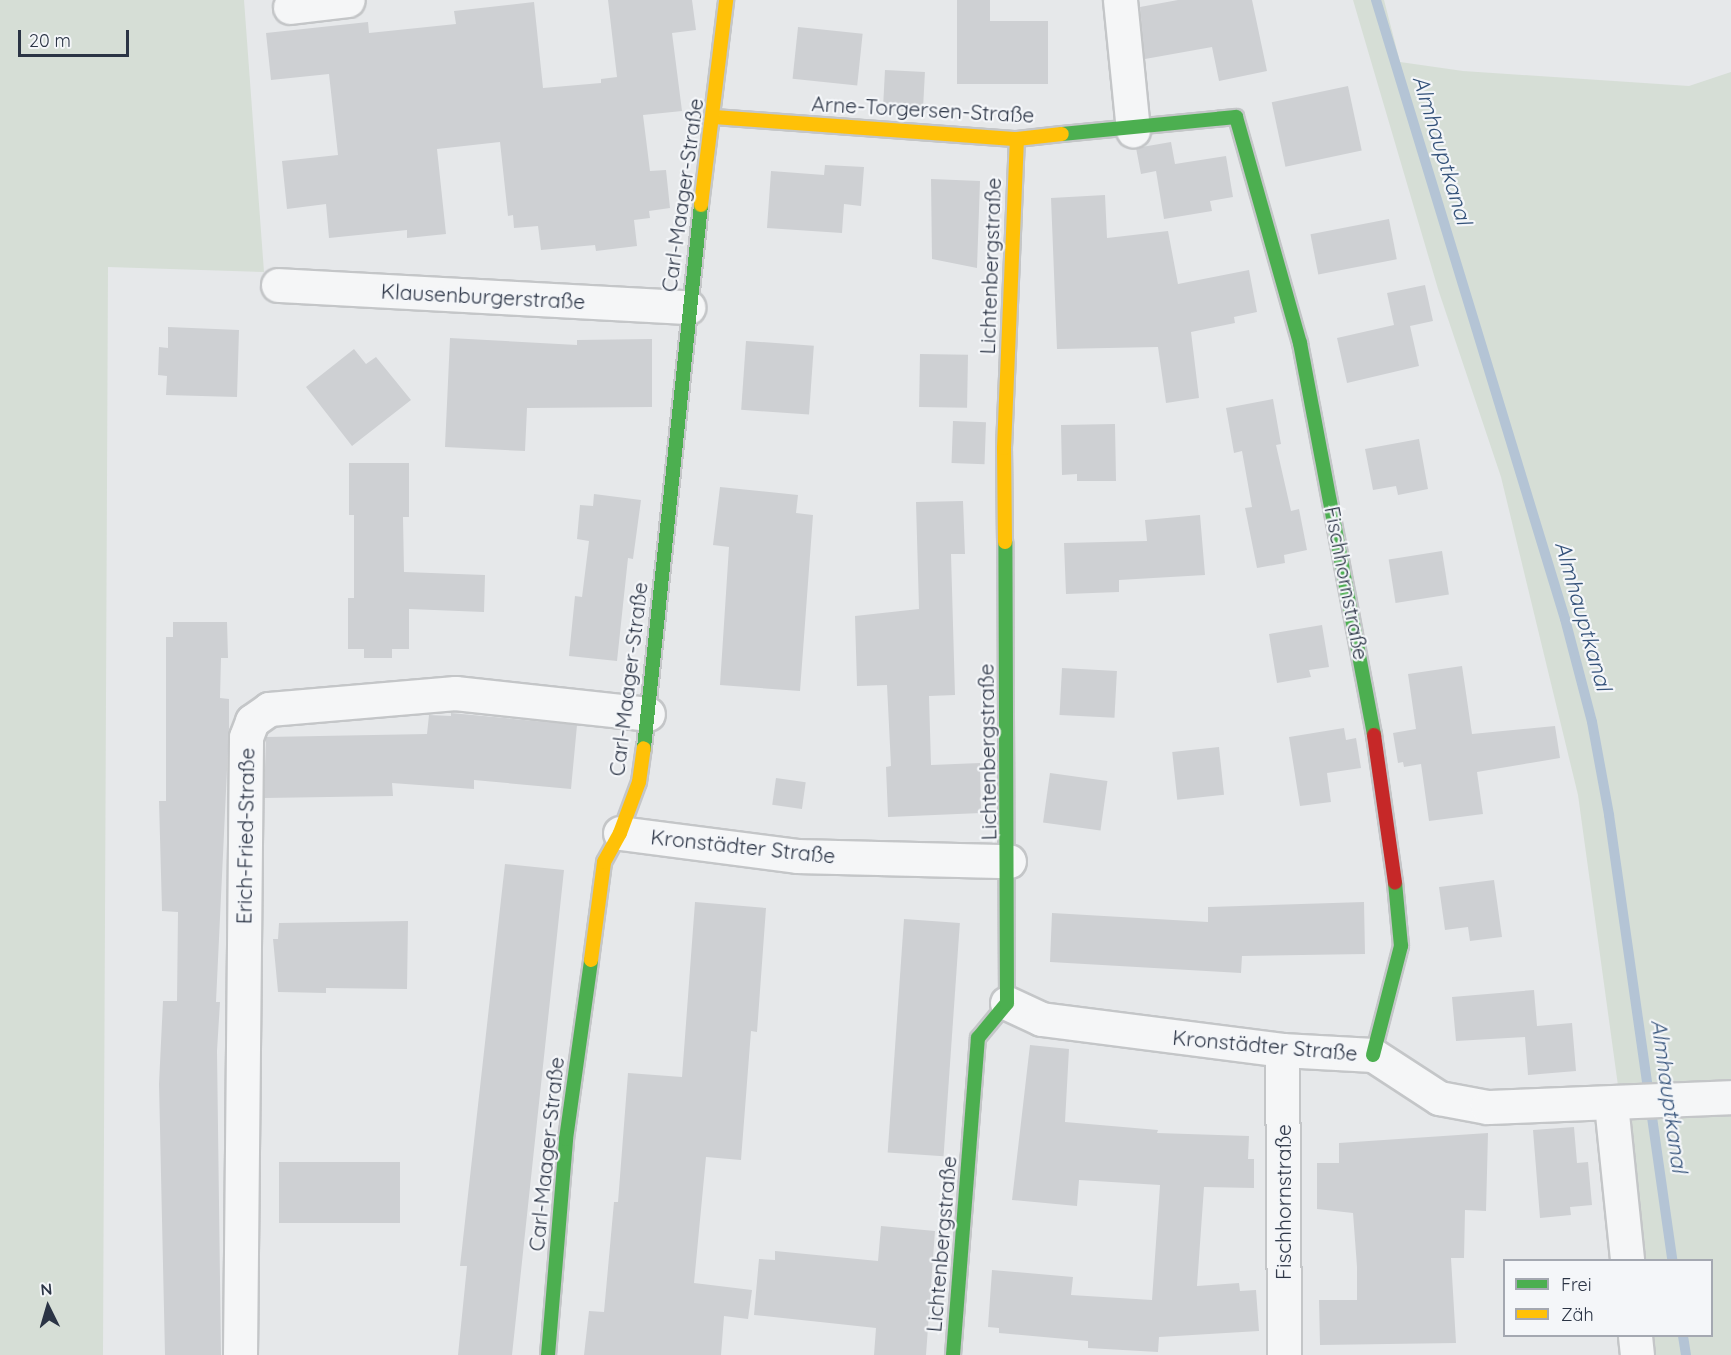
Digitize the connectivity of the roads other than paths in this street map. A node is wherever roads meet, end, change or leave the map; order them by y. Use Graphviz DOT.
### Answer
graph roads {
  1 [pos="348,0"];
  2 [pos="726,0"];
  3 [pos="1120,0"];
  4 [pos="290,7"];
  5 [pos="714,117"];
  6 [pos="1236,117"];
  7 [pos="1133,130"];
  8 [pos="1017,139"];
  9 [pos="278,285"];
  10 [pos="688,307"];
  11 [pos="648,714"];
  12 [pos="620,833"];
  13 [pos="1009,861"];
  14 [pos="1007,1003"];
  15 [pos="1282,1050"];
  16 [pos="1373,1055"];
  17 [pos="1731,1097"];
  18 [pos="1611,1104"];
  19 [pos="1627,1259"];
  20 [pos="1635,1337"];
  21 [pos="240,1355"];
  22 [pos="548,1355"];
  23 [pos="953,1355"];
  24 [pos="1284,1355"];
  25 [pos="1636,1355"];
  1 -- 4 [label="street"];
  2 -- 5 [label="street, Carl-Maager-Straße"];
  3 -- 7 [label="street"];
  5 -- 8 [label="street, Arne-Torgersen-Straße"];
  5 -- 10 [label="street, Carl-Maager-Straße"];
  6 -- 7 [label="street, Arne-Torgersen-Straße"];
  6 -- 16 [label="street, Fischhornstraße"];
  7 -- 8 [label="street, Arne-Torgersen-Straße"];
  8 -- 13 [label="street, Lichtenbergstraße"];
  9 -- 10 [label="street, Klausenburgerstraße"];
  10 -- 11 [label="street, Carl-Maager-Straße"];
  11 -- 12 [label="street, Carl-Maager-Straße"];
  11 -- 21 [label="street, Erich-Fried-Straße"];
  12 -- 13 [label="street, Kronstädter Straße"];
  12 -- 22 [label="street, Carl-Maager-Straße"];
  13 -- 14 [label="street, Lichtenbergstraße"];
  14 -- 15 [label="street, Kronstädter Straße"];
  14 -- 23 [label="street, Lichtenbergstraße"];
  15 -- 16 [label="street, Kronstädter Straße"];
  15 -- 24 [label="street, Fischhornstraße"];
  16 -- 18 [label="street, Kronstädter Straße"];
  17 -- 18 [label="street, Kronstädter Straße"];
  18 -- 19 [label="street"];
  20 -- 25 [label="street"];
}
